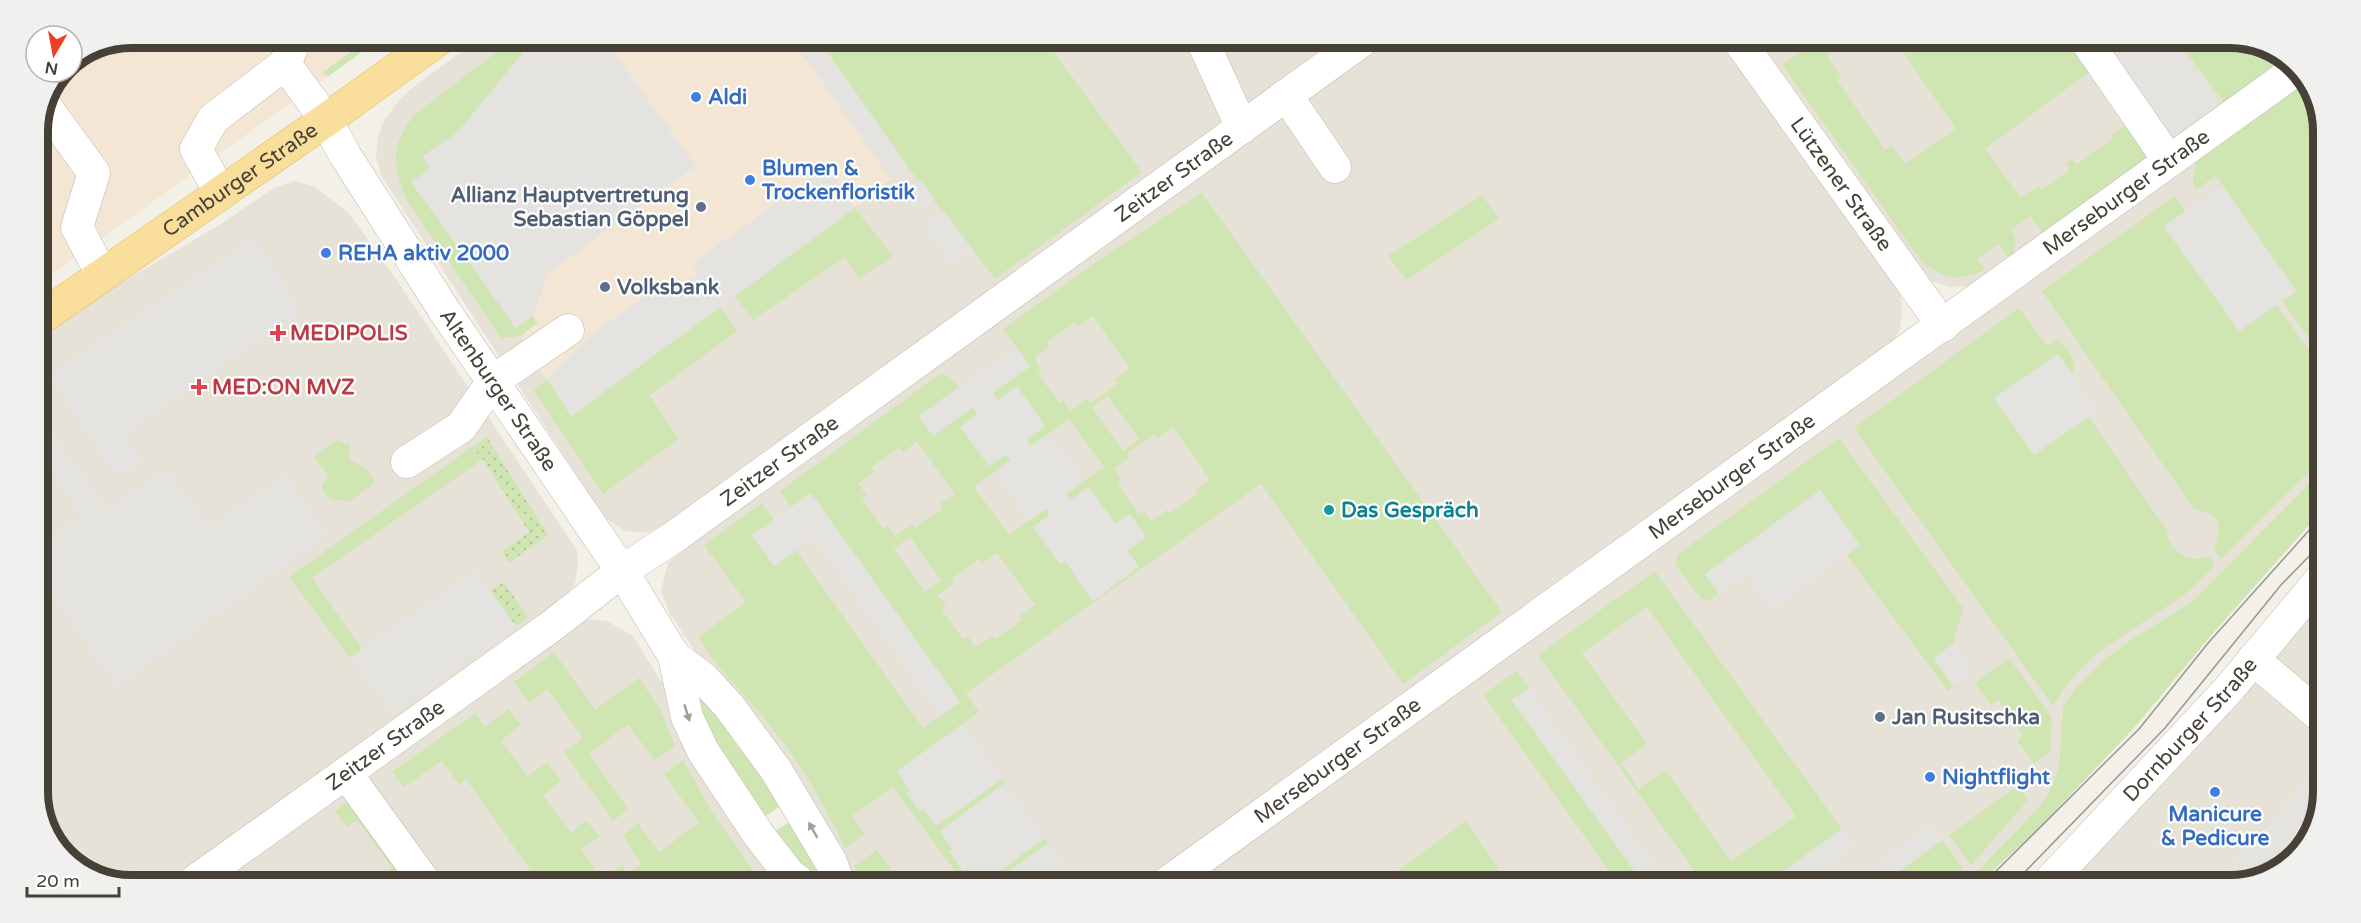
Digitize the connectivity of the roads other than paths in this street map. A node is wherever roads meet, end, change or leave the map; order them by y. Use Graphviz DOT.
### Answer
graph roads {
  1 [pos="290,48"];
  2 [pos="294,48"];
  3 [pos="426,48"];
  4 [pos="1206,48"];
  5 [pos="1351,48"];
  6 [pos="1743,48"];
  7 [pos="2090,48"];
  8 [pos="2290,74"];
  9 [pos="1286,95"];
  10 [pos="50,113"];
  11 [pos="326,120"];
  12 [pos="1242,128"];
  13 [pos="2169,161"];
  14 [pos="1335,167"];
  15 [pos="221,194"];
  16 [pos="102,275"];
  17 [pos="48,313"];
  18 [pos="1943,326"];
  19 [pos="568,330"];
  20 [pos="493,381"];
  21 [pos="407,462"];
  22 [pos="622,571"];
  23 [pos="2313,588"];
  24 [pos="674,656"];
  25 [pos="2253,659"];
  26 [pos="2313,710"];
  27 [pos="346,773"];
  28 [pos="203,875"];
  29 [pos="420,875"];
  30 [pos="790,875"];
  31 [pos="836,875"];
  32 [pos="1178,875"];
  33 [pos="2056,875"];
  1 -- 15 [label="street"];
  2 -- 11 [label="street, Altenburger Straße"];
  3 -- 11 [label="main road, Camburger Straße"];
  4 -- 12 [label="street"];
  5 -- 9 [label="street, Zeitzer Straße"];
  6 -- 18 [label="street, Lützener Straße"];
  7 -- 13 [label="street"];
  8 -- 13 [label="street, Merseburger Straße"];
  9 -- 12 [label="street, Zeitzer Straße"];
  9 -- 14 [label="street"];
  10 -- 16 [label="street"];
  11 -- 15 [label="main road, Camburger Straße"];
  11 -- 20 [label="street, Altenburger Straße"];
  12 -- 22 [label="street, Zeitzer Straße"];
  13 -- 18 [label="street, Merseburger Straße"];
  15 -- 16 [label="main road, Camburger Straße"];
  16 -- 17 [label="main road, Camburger Straße"];
  18 -- 32 [label="street, Merseburger Straße"];
  19 -- 20 [label="street"];
  20 -- 21 [label="street"];
  20 -- 22 [label="street, Altenburger Straße"];
  22 -- 24 [label="street, Altenburger Straße"];
  22 -- 27 [label="street, Zeitzer Straße"];
  23 -- 25 [label="street, Dornburger Straße"];
  24 -- 30 [label="street, Altenburger Straße, one-way"];
  31 -- 24 [label="street, Altenburger Straße, one-way"];
  25 -- 26 [label="street"];
  25 -- 33 [label="street, Dornburger Straße"];
  27 -- 28 [label="street, Zeitzer Straße"];
  27 -- 29 [label="street"];
}
